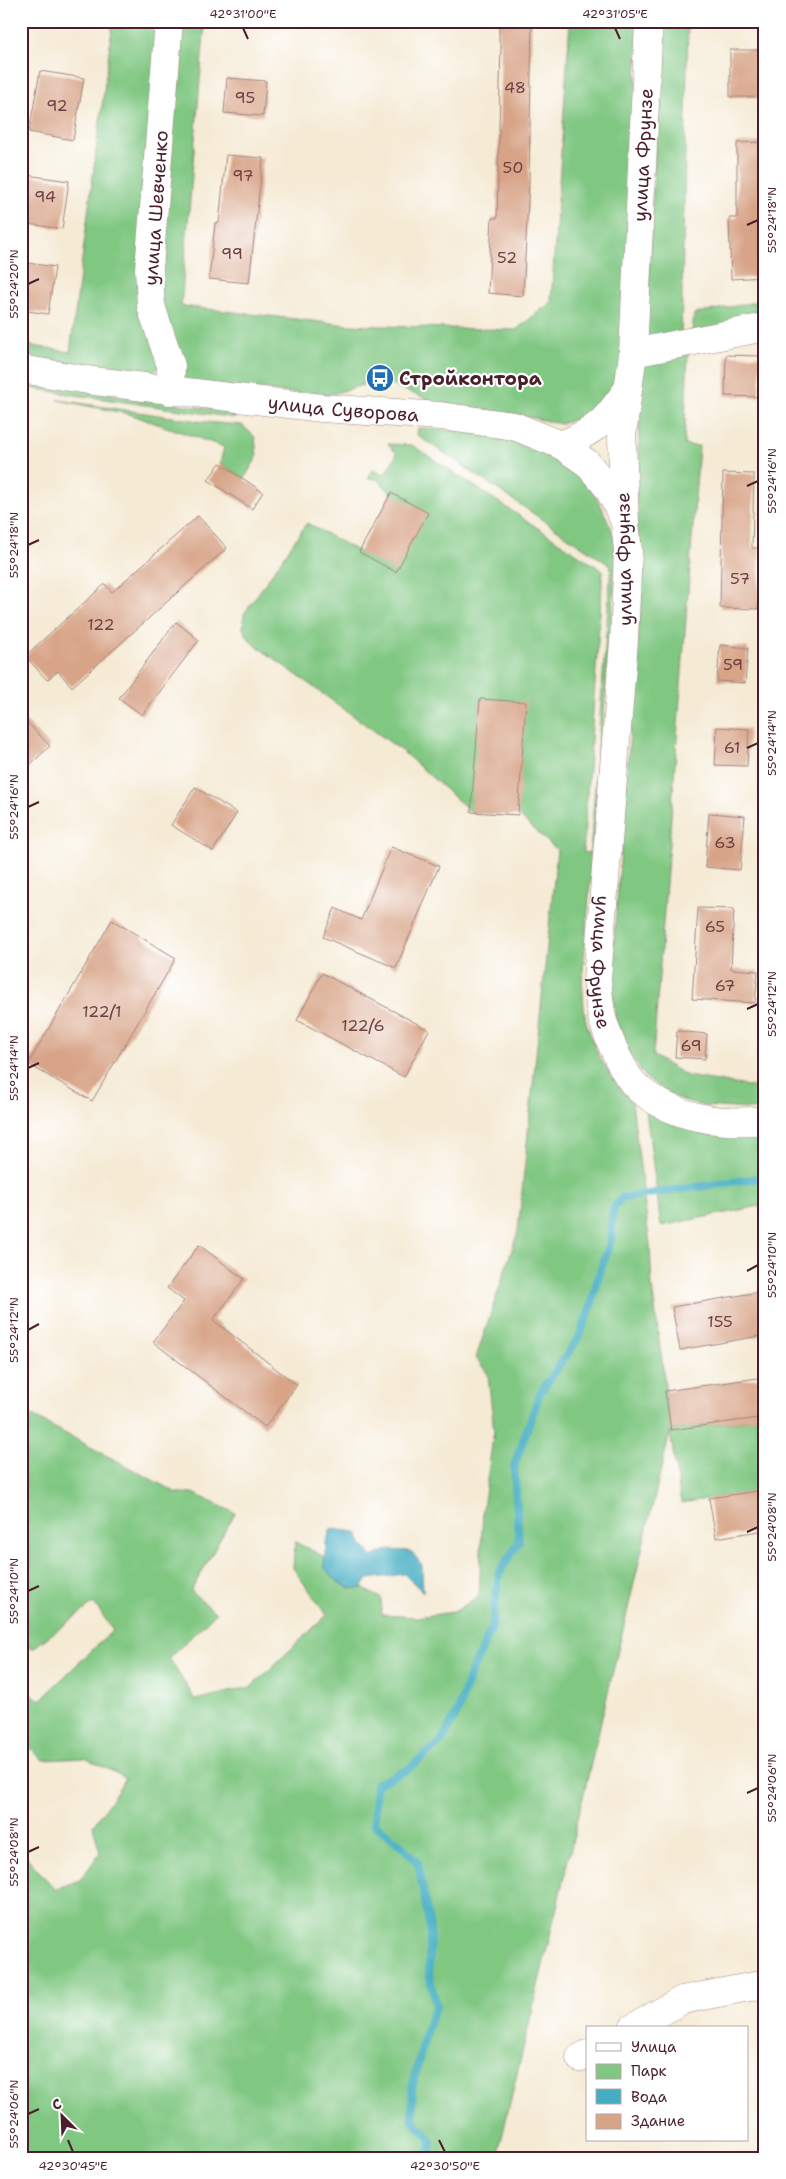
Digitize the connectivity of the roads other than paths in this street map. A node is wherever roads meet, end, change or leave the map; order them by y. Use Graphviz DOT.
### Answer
graph roads {
  1 [pos="169,21"];
  2 [pos="649,21"];
  3 [pos="765,327"];
  4 [pos="633,354"];
  5 [pos="21,369"];
  6 [pos="629,387"];
  7 [pos="170,391"];
  8 [pos="561,445"];
  9 [pos="625,522"];
  10 [pos="765,1120"];
  11 [pos="765,1984"];
  12 [pos="636,2026"];
  1 -- 7 [label="main road, улица Шевченко"];
  2 -- 4 [label="main road, улица Фрунзе"];
  3 -- 4 [label="main road"];
  4 -- 6 [label="main road, улица Фрунзе"];
  5 -- 7 [label="main road, улица Суворова"];
  6 -- 8 [label="main road"];
  6 -- 9 [label="main road, улица Фрунзе"];
  7 -- 8 [label="main road, улица Суворова"];
  8 -- 9 [label="main road, улица Суворова"];
  9 -- 10 [label="main road, улица Фрунзе"];
  11 -- 12 [label="main road"];
}
